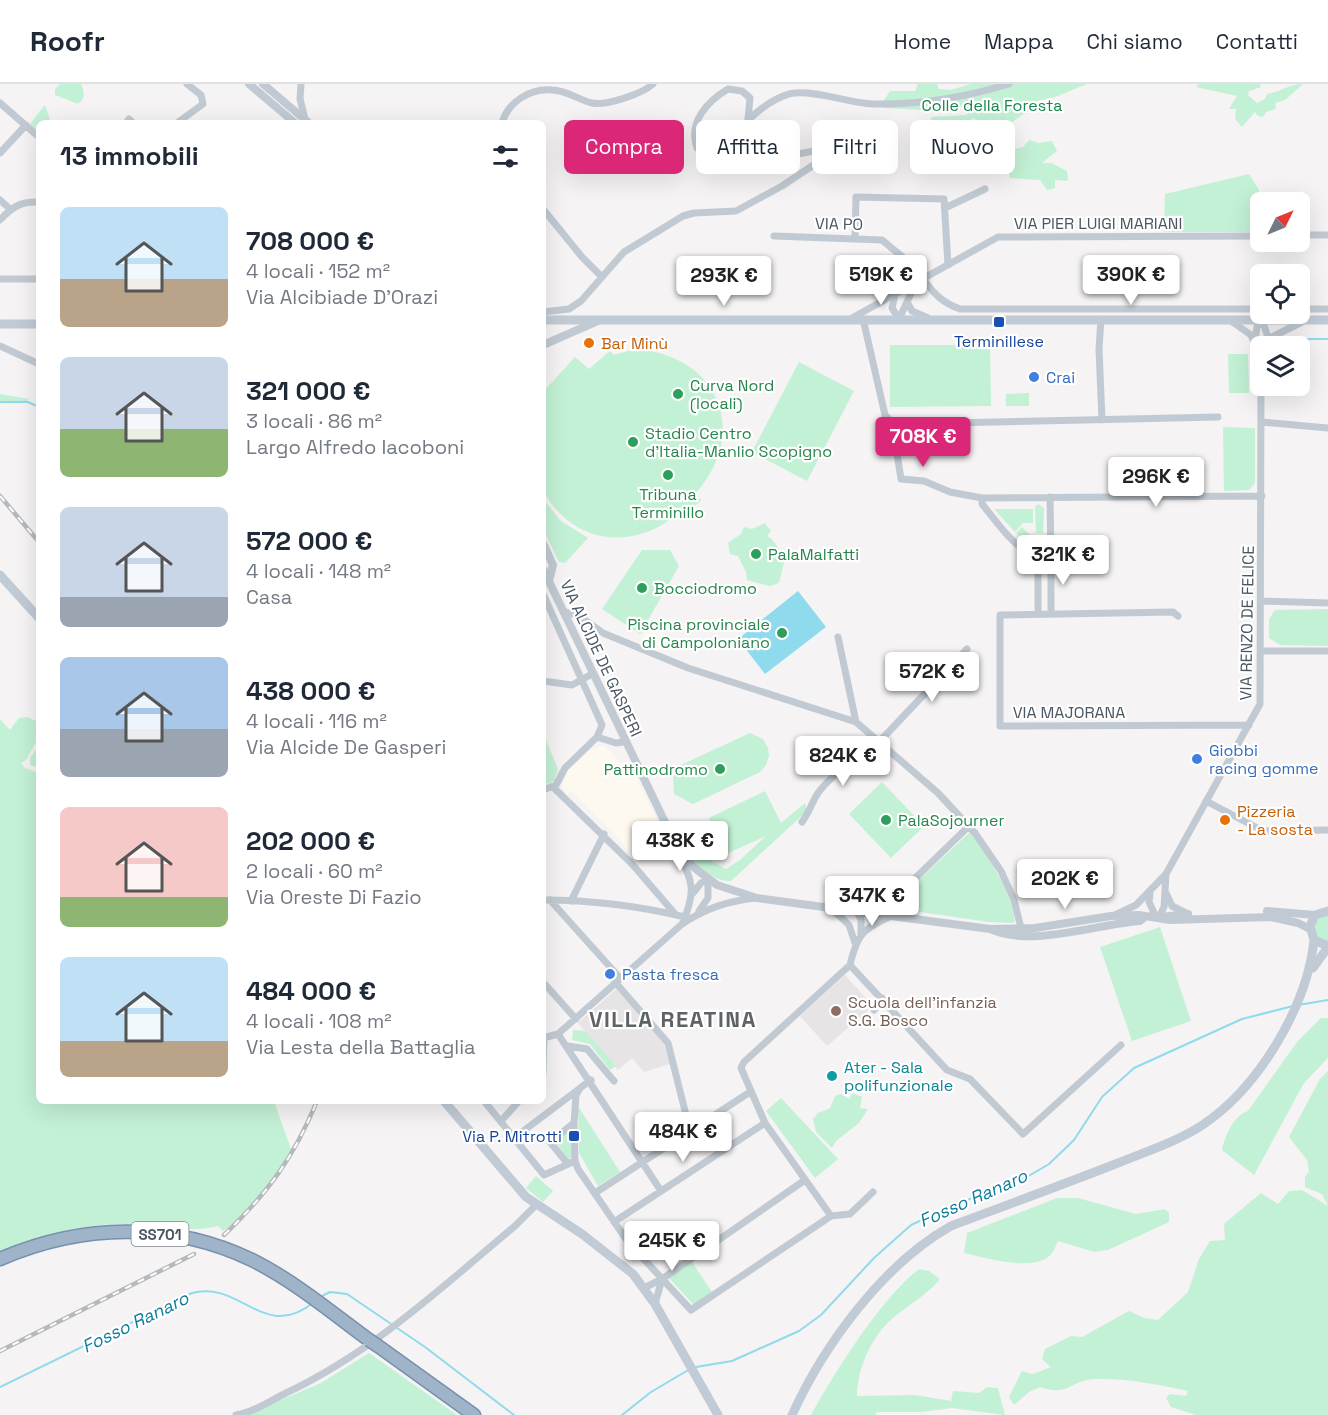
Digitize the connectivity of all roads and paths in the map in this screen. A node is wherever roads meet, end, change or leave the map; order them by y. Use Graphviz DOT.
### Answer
graph roads {
  1 [pos="187,84"];
  2 [pos="249,84"];
  3 [pos="263,84"];
  4 [pos="301,84"];
  5 [pos="653,84"];
  6 [pos="1009,84"];
  7 [pos="0,103"];
  8 [pos="181,120"];
  9 [pos="291,120"];
  10 [pos="306,120"];
  11 [pos="307,120"];
  12 [pos="504,120"];
  13 [pos="698,120"];
  14 [pos="748,120"];
  15 [pos="749,120"];
  16 [pos="696,123"];
  17 [pos="26,125"];
  18 [pos="36,134"];
  19 [pos="696,144"];
  20 [pos="0,153"];
  21 [pos="800,154"];
  22 [pos="985,189"];
  23 [pos="0,200"];
  24 [pos="36,202"];
  25 [pos="945,208"];
  26 [pos="10,209"];
  27 [pos="546,214"];
  28 [pos="0,220"];
  29 [pos="1310,235"];
  30 [pos="1328,235"];
  31 [pos="774,236"];
  32 [pos="1250,236"];
  33 [pos="855,237"];
  34 [pos="948,265"];
  35 [pos="602,277"];
  36 [pos="0,279"];
  37 [pos="36,279"];
  38 [pos="920,281"];
  39 [pos="895,295"];
  40 [pos="907,303"];
  41 [pos="1250,309"];
  42 [pos="1310,309"];
  43 [pos="1328,309"];
  44 [pos="546,312"];
  45 [pos="546,320"];
  46 [pos="600,320"];
  47 [pos="849,320"];
  48 [pos="863,320"];
  49 [pos="899,320"];
  50 [pos="934,320"];
  51 [pos="1101,320"];
  52 [pos="1228,320"];
  53 [pos="1250,320"];
  54 [pos="1328,320"];
  55 [pos="566,321"];
  56 [pos="1310,321"];
  57 [pos="0,324"];
  58 [pos="36,324"];
  59 [pos="1300,324"];
  60 [pos="1250,336"];
  61 [pos="1279,336"];
  62 [pos="546,341"];
  63 [pos="546,342"];
  64 [pos="0,346"];
  65 [pos="36,363"];
  66 [pos="1262,396"];
  67 [pos="1218,417"];
  68 [pos="1102,420"];
  69 [pos="892,422"];
  70 [pos="1263,422"];
  71 [pos="1328,428"];
  72 [pos="1262,496"];
  73 [pos="1050,497"];
  74 [pos="982,498"];
  75 [pos="546,550"];
  76 [pos="1038,558"];
  77 [pos="1051,558"];
  78 [pos="0,575"];
  79 [pos="546,576"];
  80 [pos="549,582"];
  81 [pos="546,594"];
  82 [pos="546,599"];
  83 [pos="1262,601"];
  84 [pos="1328,603"];
  85 [pos="561,607"];
  86 [pos="1038,614"];
  87 [pos="1051,614"];
  88 [pos="36,615"];
  89 [pos="1178,616"];
  90 [pos="838,637"];
  91 [pos="967,649"];
  92 [pos="1261,651"];
  93 [pos="1328,651"];
  94 [pos="592,674"];
  95 [pos="582,680"];
  96 [pos="546,681"];
  97 [pos="856,722"];
  98 [pos="1249,725"];
  99 [pos="597,737"];
  100 [pos="880,741"];
  101 [pos="624,742"];
  102 [pos="553,788"];
  103 [pos="546,789"];
  104 [pos="1206,801"];
  105 [pos="802,822"];
  106 [pos="969,826"];
  107 [pos="1328,830"];
  108 [pos="604,834"];
  109 [pos="675,843"];
  110 [pos="1166,874"];
  111 [pos="708,879"];
  112 [pos="1149,892"];
  113 [pos="1165,892"];
  114 [pos="693,893"];
  115 [pos="882,897"];
  116 [pos="757,898"];
  117 [pos="546,900"];
  118 [pos="571,901"];
  119 [pos="831,908"];
  120 [pos="1328,910"];
  121 [pos="857,911"];
  122 [pos="698,913"];
  123 [pos="1189,914"];
  124 [pos="676,915"];
  125 [pos="1315,915"];
  126 [pos="891,916"];
  127 [pos="1112,916"];
  128 [pos="900,917"];
  129 [pos="1145,917"];
  130 [pos="1158,917"];
  131 [pos="683,921"];
  132 [pos="1022,928"];
  133 [pos="990,929"];
  134 [pos="1310,929"];
  135 [pos="852,930"];
  136 [pos="861,935"];
  137 [pos="1314,940"];
  138 [pos="855,943"];
  139 [pos="1328,946"];
  140 [pos="850,965"];
  141 [pos="1306,977"];
  142 [pos="618,980"];
  143 [pos="546,985"];
  144 [pos="882,998"];
  145 [pos="874,1010"];
  146 [pos="576,1018"];
  147 [pos="558,1034"];
  148 [pos="546,1037"];
  149 [pos="1121,1045"];
  150 [pos="568,1046"];
  151 [pos="591,1080"];
  152 [pos="614,1081"];
  153 [pos="580,1088"];
  154 [pos="750,1092"];
  155 [pos="447,1104"];
  156 [pos="487,1104"];
  157 [pos="516,1104"];
  158 [pos="501,1121"];
  159 [pos="574,1123"];
  160 [pos="765,1124"];
  161 [pos="690,1131"];
  162 [pos="514,1138"];
  163 [pos="571,1162"];
  164 [pos="643,1163"];
  165 [pos="805,1180"];
  166 [pos="661,1191"];
  167 [pos="873,1192"];
  168 [pos="595,1193"];
  169 [pos="536,1205"];
  170 [pos="831,1216"];
  171 [pos="614,1222"];
  172 [pos="0,1259"];
  173 [pos="662,1279"];
  174 [pos="644,1288"];
  175 [pos="655,1304"];
  176 [pos="236,1415"];
  177 [pos="474,1415"];
  178 [pos="718,1415"];
  179 [pos="792,1415"];
  1 -- 8 [label="street"];
  2 -- 9 [label="street"];
  3 -- 10 [label="street"];
  4 -- 11 [label="street"];
  5 -- 12 [label="street"];
  6 -- 15 [label="street"];
  7 -- 17 [label="street"];
  13 -- 14 [label="street"];
  16 -- 19 [label="street"];
  17 -- 18 [label="street"];
  17 -- 20 [label="street"];
  21 -- 35 [label="street"];
  22 -- 25 [label="street"];
  23 -- 26 [label="street"];
  24 -- 26 [label="street"];
  25 -- 33 [label="street"];
  25 -- 34 [label="street"];
  26 -- 28 [label="street"];
  27 -- 35 [label="street"];
  29 -- 30 [label="street"];
  31 -- 33 [label="street, VIA PO"];
  32 -- 34 [label="street, VIA PIER LUIGI MARIANI"];
  33 -- 38 [label="street, VIA PO"];
  34 -- 38 [label="street, VIA PIER LUIGI MARIANI"];
  35 -- 44 [label="street"];
  36 -- 37 [label="street"];
  38 -- 39 [label="street, VIA PIER LUIGI MARIANI"];
  38 -- 40 [label="street"];
  38 -- 41 [label="street, VIA PO"];
  39 -- 47 [label="street, VIA PIER LUIGI MARIANI"];
  39 -- 49 [label="street"];
  40 -- 49 [label="street"];
  40 -- 50 [label="street"];
  42 -- 43 [label="street"];
  45 -- 55 [label="main road"];
  46 -- 47 [label="main road"];
  46 -- 55 [label="main road"];
  46 -- 63 [label="street"];
  47 -- 48 [label="main road"];
  48 -- 49 [label="main road"];
  48 -- 69 [label="street"];
  49 -- 50 [label="main road"];
  50 -- 51 [label="main road"];
  51 -- 52 [label="main road"];
  51 -- 68 [label="street"];
  52 -- 53 [label="main road"];
  52 -- 60 [label="street"];
  54 -- 56 [label="main road"];
  55 -- 62 [label="street"];
  57 -- 58 [label="main road"];
  59 -- 61 [label="street"];
  64 -- 65 [label="street"];
  66 -- 70 [label="street, VIA RENZO DE FELICE"];
  67 -- 68 [label="street"];
  68 -- 69 [label="street"];
  69 -- 74 [label="street"];
  70 -- 71 [label="street"];
  70 -- 72 [label="street, VIA RENZO DE FELICE"];
  72 -- 73 [label="street"];
  72 -- 83 [label="street, VIA RENZO DE FELICE"];
  73 -- 74 [label="street"];
  73 -- 77 [label="street"];
  74 -- 76 [label="street"];
  75 -- 80 [label="street"];
  76 -- 77 [label="street"];
  76 -- 86 [label="street"];
  77 -- 87 [label="street"];
  78 -- 88 [label="main road"];
  79 -- 80 [label="street, VIA ALCIDE DE GASPERI"];
  80 -- 85 [label="street, VIA ALCIDE DE GASPERI"];
  81 -- 85 [label="street"];
  82 -- 95 [label="street"];
  83 -- 84 [label="street"];
  83 -- 92 [label="street, VIA RENZO DE FELICE"];
  85 -- 94 [label="street, VIA ALCIDE DE GASPERI"];
  85 -- 97 [label="street"];
  86 -- 87 [label="street, VIA MAJORANA"];
  86 -- 98 [label="street, VIA MAJORANA"];
  87 -- 89 [label="street, VIA MAJORANA"];
  90 -- 97 [label="street"];
  91 -- 100 [label="street"];
  92 -- 93 [label="street"];
  92 -- 98 [label="street, VIA RENZO DE FELICE"];
  94 -- 95 [label="street"];
  94 -- 101 [label="street, VIA ALCIDE DE GASPERI"];
  95 -- 96 [label="street"];
  95 -- 99 [label="street"];
  97 -- 100 [label="street"];
  98 -- 104 [label="street, VIA RENZO DE FELICE"];
  99 -- 101 [label="street"];
  99 -- 102 [label="street"];
  100 -- 105 [label="street"];
  100 -- 106 [label="street"];
  101 -- 109 [label="street, VIA ALCIDE DE GASPERI"];
  102 -- 103 [label="street"];
  102 -- 108 [label="street"];
  104 -- 107 [label="street"];
  104 -- 110 [label="street, VIA RENZO DE FELICE"];
  106 -- 128 [label="street"];
  106 -- 132 [label="street"];
  108 -- 118 [label="street"];
  108 -- 124 [label="street"];
  109 -- 111 [label="street, VIA ALCIDE DE GASPERI"];
  109 -- 114 [label="street"];
  110 -- 112 [label="street"];
  110 -- 113 [label="street"];
  111 -- 114 [label="street"];
  111 -- 116 [label="street, VIA ALCIDE DE GASPERI"];
  111 -- 122 [label="street"];
  112 -- 127 [label="street"];
  112 -- 130 [label="street"];
  113 -- 123 [label="street"];
  113 -- 130 [label="street"];
  114 -- 131 [label="street"];
  115 -- 126 [label="street"];
  116 -- 119 [label="street, VIA ALCIDE DE GASPERI"];
  116 -- 122 [label="street"];
  117 -- 118 [label="street"];
  117 -- 142 [label="street"];
  118 -- 124 [label="street"];
  119 -- 121 [label="street, VIA ALCIDE DE GASPERI"];
  119 -- 135 [label="street"];
  120 -- 125 [label="main road"];
  121 -- 126 [label="street, VIA ALCIDE DE GASPERI"];
  121 -- 135 [label="street"];
  121 -- 136 [label="street"];
  122 -- 131 [label="street"];
  123 -- 125 [label="street"];
  123 -- 130 [label="street"];
  124 -- 131 [label="street"];
  125 -- 134 [label="main road"];
  126 -- 128 [label="street, VIA ALCIDE DE GASPERI"];
  126 -- 136 [label="street"];
  127 -- 129 [label="street"];
  127 -- 132 [label="street"];
  128 -- 133 [label="street, VIA ALCIDE DE GASPERI"];
  129 -- 130 [label="street"];
  129 -- 133 [label="street"];
  130 -- 134 [label="street"];
  131 -- 142 [label="street"];
  132 -- 133 [label="street"];
  134 -- 137 [label="main road"];
  135 -- 138 [label="street"];
  136 -- 138 [label="street"];
  137 -- 139 [label="main road"];
  137 -- 141 [label="main road"];
  138 -- 140 [label="street"];
  139 -- 141 [label="main road"];
  140 -- 144 [label="street"];
  140 -- 154 [label="street"];
  141 -- 179 [label="main road"];
  142 -- 146 [label="street"];
  142 -- 161 [label="street"];
  143 -- 146 [label="street"];
  144 -- 145 [label="street"];
  144 -- 149 [label="street"];
  146 -- 147 [label="street"];
  147 -- 148 [label="street"];
  147 -- 150 [label="street"];
  150 -- 151 [label="street"];
  150 -- 152 [label="street"];
  151 -- 153 [label="street"];
  151 -- 164 [label="street"];
  153 -- 159 [label="street"];
  153 -- 162 [label="street"];
  154 -- 160 [label="street"];
  154 -- 161 [label="street"];
  155 -- 169 [label="main road"];
  156 -- 158 [label="street"];
  157 -- 158 [label="street"];
  158 -- 162 [label="street"];
  159 -- 163 [label="street"];
  159 -- 163 [label="street"];
  160 -- 165 [label="street"];
  160 -- 166 [label="street"];
  161 -- 164 [label="street"];
  162 -- 163 [label="street"];
  163 -- 168 [label="street"];
  164 -- 166 [label="street"];
  164 -- 168 [label="street"];
  165 -- 170 [label="street"];
  165 -- 173 [label="street"];
  166 -- 171 [label="street"];
  167 -- 170 [label="street"];
  168 -- 171 [label="street"];
  169 -- 174 [label="main road"];
  169 -- 176 [label="street"];
  170 -- 173 [label="street"];
  171 -- 173 [label="street"];
  172 -- 177 [label="highway, SS701"];
  173 -- 174 [label="street"];
  173 -- 175 [label="street"];
  174 -- 175 [label="main road"];
  175 -- 178 [label="main road"];
}
